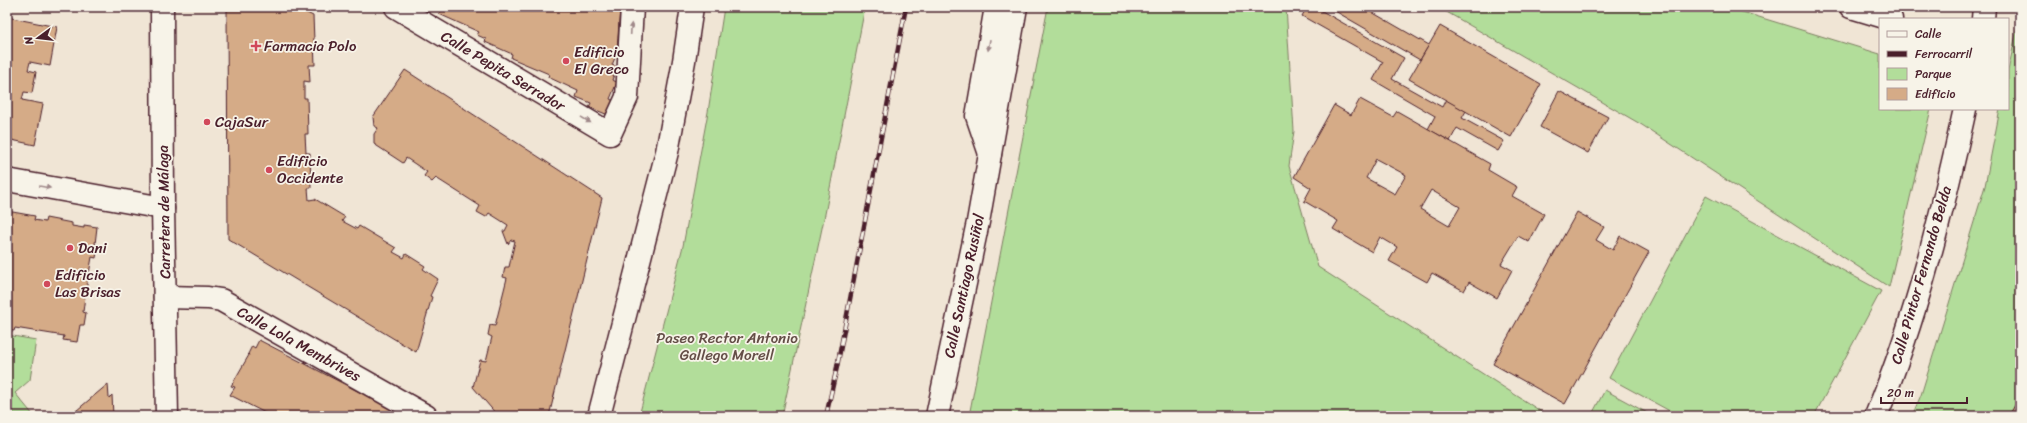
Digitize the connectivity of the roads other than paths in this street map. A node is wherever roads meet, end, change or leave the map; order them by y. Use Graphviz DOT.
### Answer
graph roads {
  1 [pos="162,7"];
  2 [pos="396,7"];
  3 [pos="632,7"];
  4 [pos="692,7"];
  5 [pos="996,7"];
  6 [pos="1016,7"];
  7 [pos="1851,7"];
  8 [pos="1984,7"];
  9 [pos="423,14"];
  10 [pos="1888,18"];
  11 [pos="1983,18"];
  12 [pos="1965,110"];
  13 [pos="990,156"];
  14 [pos="7,180"];
  15 [pos="163,208"];
  16 [pos="165,297"];
  17 [pos="167,416"];
  18 [pos="426,416"];
  19 [pos="599,416"];
  20 [pos="937,416"];
  21 [pos="1876,416"];
  1 -- 15 [label="street, Carretera de Málaga"];
  2 -- 9 [label="street, Calle Pepita Serrador"];
  9 -- 3 [label="street, Calle Pepita Serrador, one-way"];
  4 -- 19 [label="street"];
  5 -- 13 [label="street, Calle Santiago Rusiñol, one-way"];
  6 -- 13 [label="street, Calle Santiago Rusiñol"];
  7 -- 10 [label="street"];
  8 -- 11 [label="street"];
  12 -- 21 [label="street, Calle Pintor Fernando Belda"];
  13 -- 20 [label="street, Calle Santiago Rusiñol"];
  14 -- 15 [label="street, one-way"];
  15 -- 16 [label="street, Carretera de Málaga"];
  16 -- 17 [label="street, Carretera de Málaga"];
  16 -- 18 [label="street, Calle Lola Membrives"];
}
